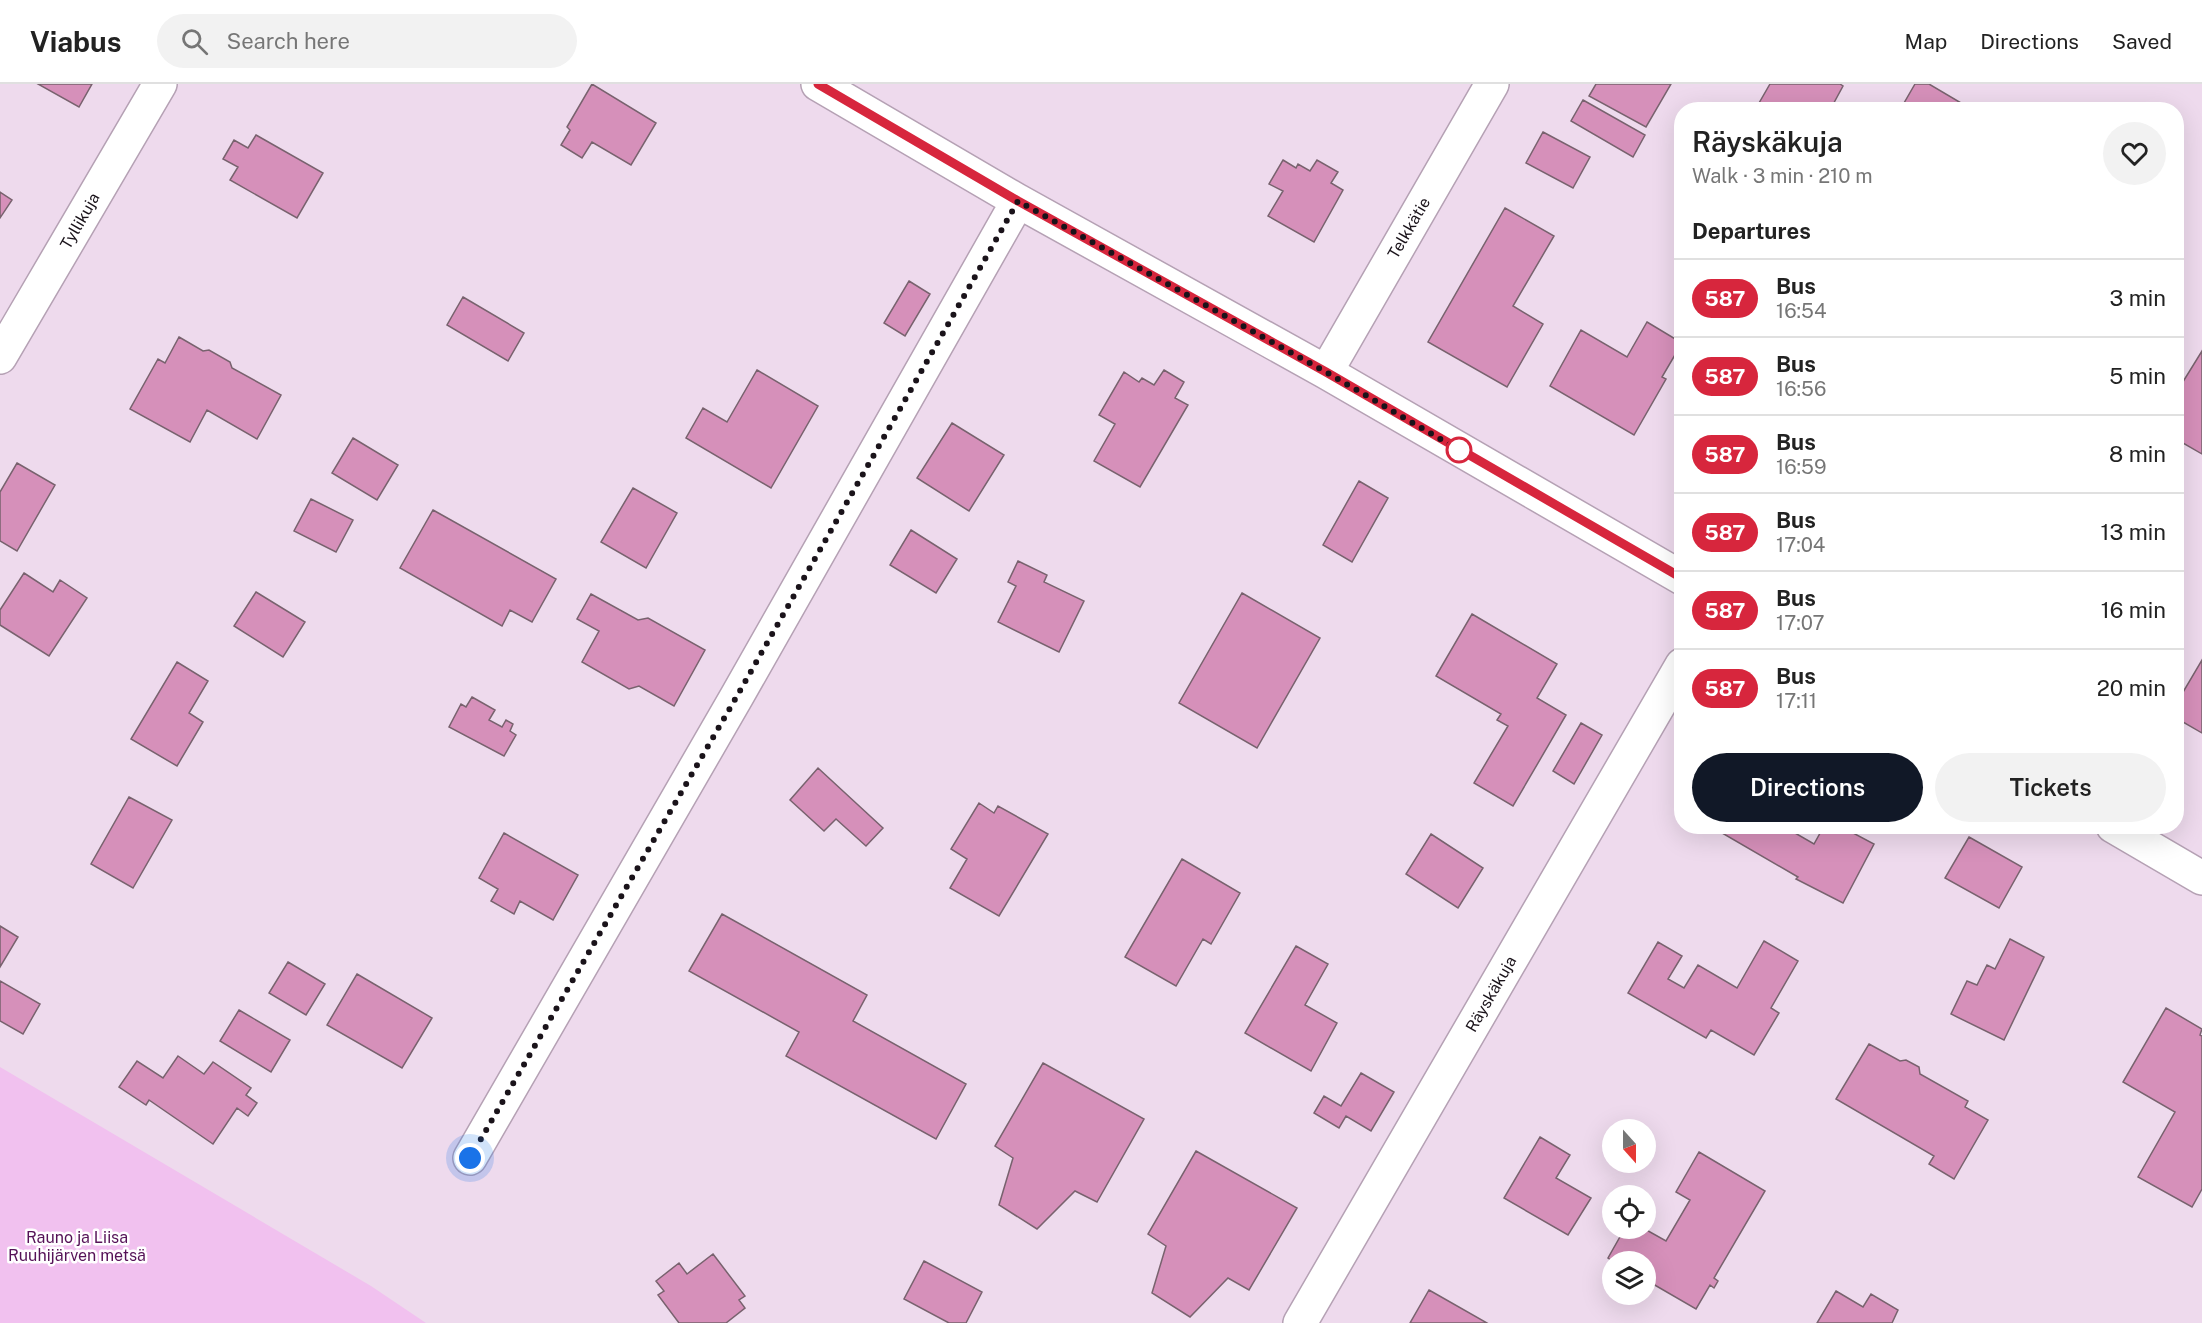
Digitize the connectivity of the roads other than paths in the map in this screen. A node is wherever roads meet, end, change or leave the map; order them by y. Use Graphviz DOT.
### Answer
graph roads {
  1 [pos="160,84"];
  2 [pos="818,84"];
  3 [pos="1492,84"];
  4 [pos="1018,201"];
  5 [pos="0,357"];
  6 [pos="1326,372"];
  7 [pos="1674,573"];
  8 [pos="1674,679"];
  9 [pos="2127,834"];
  10 [pos="2202,878"];
  11 [pos="470,1158"];
  12 [pos="1300,1323"];
  1 -- 5 [label="street, Tyllikuja"];
  2 -- 4 [label="street"];
  3 -- 6 [label="street, Telkkätie"];
  4 -- 6 [label="street"];
  4 -- 11 [label="street"];
  6 -- 7 [label="street"];
  8 -- 12 [label="street, Räyskäkuja"];
  9 -- 10 [label="street"];
}
